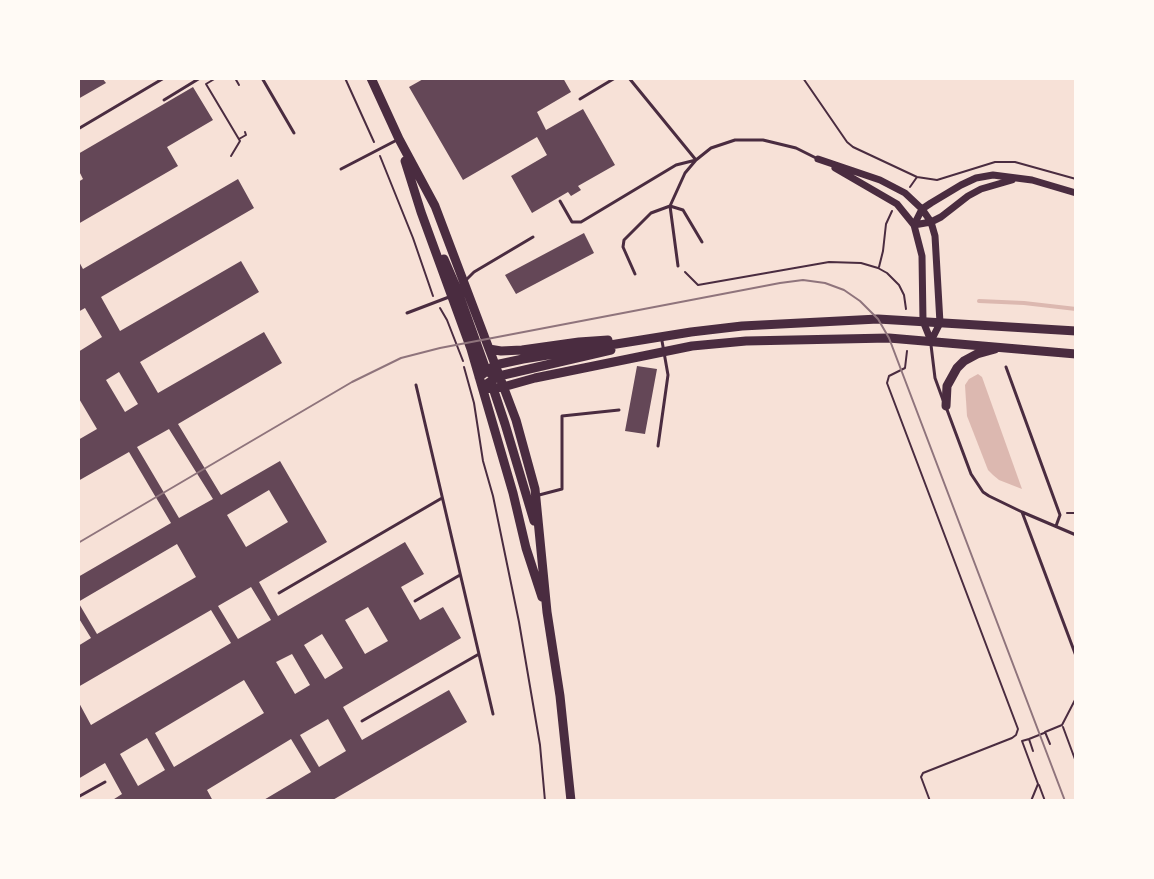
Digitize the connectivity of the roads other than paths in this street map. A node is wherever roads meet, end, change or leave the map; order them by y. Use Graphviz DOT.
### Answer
graph roads {
  1 [pos="164,78"];
  2 [pos="200,78"];
  3 [pos="262,78"];
  4 [pos="371,78"];
  5 [pos="615,78"];
  6 [pos="629,78"];
  7 [pos="580,99"];
  8 [pos="164,100"];
  9 [pos="78,129"];
  10 [pos="294,133"];
  11 [pos="399,139"];
  12 [pos="818,159"];
  13 [pos="696,160"];
  14 [pos="341,169"];
  15 [pos="1018,178"];
  16 [pos="1076,193"];
  17 [pos="560,201"];
  18 [pos="670,206"];
  19 [pos="922,209"];
  20 [pos="931,222"];
  21 [pos="914,225"];
  22 [pos="533,237"];
  23 [pos="702,242"];
  24 [pos="678,266"];
  25 [pos="635,274"];
  26 [pos="458,289"];
  27 [pos="407,313"];
  28 [pos="923,321"];
  29 [pos="940,323"];
  30 [pos="1076,331"];
  31 [pos="658,338"];
  32 [pos="931,341"];
  33 [pos="1001,347"];
  34 [pos="489,349"];
  35 [pos="663,352"];
  36 [pos="1076,354"];
  37 [pos="1006,367"];
  38 [pos="491,379"];
  39 [pos="416,385"];
  40 [pos="946,406"];
  41 [pos="619,410"];
  42 [pos="658,446"];
  43 [pos="535,496"];
  44 [pos="442,497"];
  45 [pos="1022,512"];
  46 [pos="1056,526"];
  47 [pos="1076,535"];
  48 [pos="541,545"];
  49 [pos="460,575"];
  50 [pos="279,593"];
  51 [pos="415,601"];
  52 [pos="547,612"];
  53 [pos="479,654"];
  54 [pos="1076,656"];
  55 [pos="493,714"];
  56 [pos="362,721"];
  57 [pos="105,782"];
  58 [pos="78,797"];
  59 [pos="571,801"];
  1 -- 9 [label="lane"];
  2 -- 8 [label="lane"];
  3 -- 10 [label="lane"];
  4 -- 11 [label="street"];
  5 -- 7 [label="lane"];
  6 -- 13 [label="lane"];
  11 -- 14 [label="lane"];
  11 -- 26 [label="street"];
  11 -- 26 [label="street"];
  12 -- 13 [label="lane"];
  12 -- 19 [label="street"];
  12 -- 21 [label="street"];
  13 -- 17 [label="lane"];
  13 -- 18 [label="lane"];
  15 -- 16 [label="street"];
  15 -- 19 [label="street"];
  15 -- 20 [label="street"];
  18 -- 23 [label="lane"];
  18 -- 24 [label="lane"];
  18 -- 25 [label="lane"];
  19 -- 20 [label="street"];
  19 -- 21 [label="street"];
  20 -- 21 [label="street"];
  20 -- 29 [label="street"];
  21 -- 28 [label="street"];
  22 -- 26 [label="lane"];
  26 -- 27 [label="lane"];
  26 -- 34 [label="street"];
  26 -- 38 [label="street"];
  28 -- 29 [label="street"];
  28 -- 31 [label="street"];
  28 -- 32 [label="street"];
  29 -- 30 [label="street"];
  29 -- 32 [label="street"];
  31 -- 34 [label="street"];
  31 -- 35 [label="lane"];
  31 -- 38 [label="street"];
  32 -- 33 [label="street"];
  32 -- 35 [label="street"];
  32 -- 40 [label="lane"];
  33 -- 36 [label="street"];
  33 -- 40 [label="street"];
  34 -- 38 [label="street"];
  35 -- 38 [label="street"];
  35 -- 42 [label="lane"];
  37 -- 46 [label="lane"];
  38 -- 43 [label="street"];
  38 -- 48 [label="street"];
  38 -- 52 [label="street"];
  39 -- 44 [label="lane"];
  40 -- 45 [label="lane"];
  41 -- 43 [label="lane"];
  43 -- 48 [label="street"];
  44 -- 49 [label="lane"];
  44 -- 50 [label="lane"];
  45 -- 46 [label="lane"];
  45 -- 54 [label="lane"];
  46 -- 47 [label="lane"];
  48 -- 52 [label="street"];
  49 -- 51 [label="lane"];
  49 -- 53 [label="lane"];
  52 -- 59 [label="street"];
  53 -- 55 [label="lane"];
  53 -- 56 [label="lane"];
  57 -- 58 [label="lane"];
}
